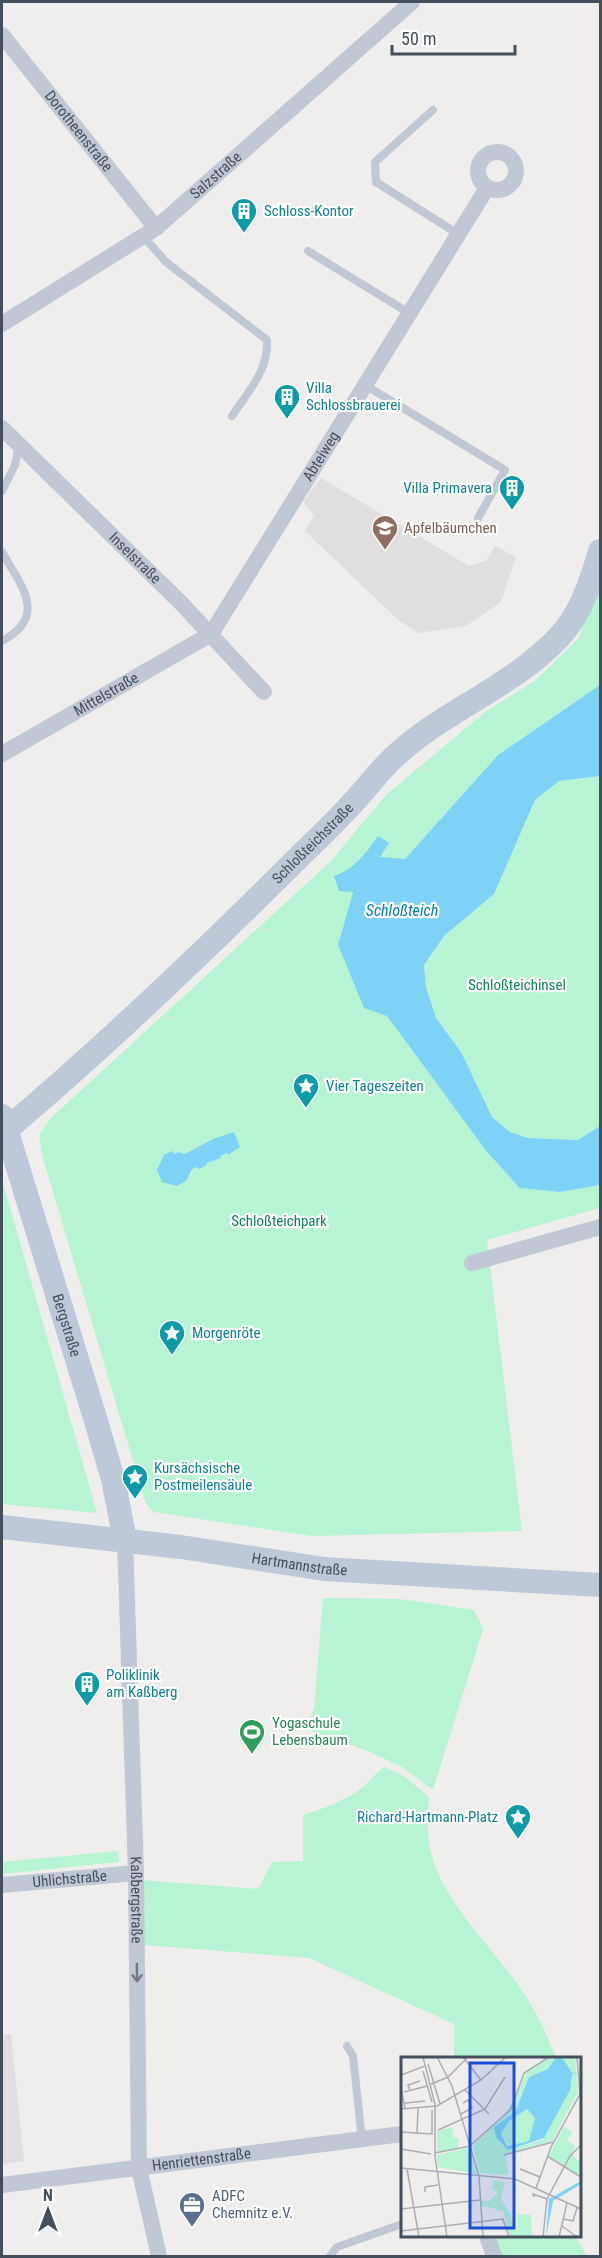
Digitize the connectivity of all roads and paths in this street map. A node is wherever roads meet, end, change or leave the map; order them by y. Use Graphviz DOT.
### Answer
graph roads {
  1 [pos="412,2"];
  2 [pos="2,35"];
  3 [pos="433,110"];
  4 [pos="487,188"];
  5 [pos="150,232"];
  6 [pos="458,234"];
  7 [pos="308,251"];
  8 [pos="410,313"];
  9 [pos="2,324"];
  10 [pos="365,385"];
  11 [pos="232,416"];
  12 [pos="2,428"];
  13 [pos="19,445"];
  14 [pos="2,491"];
  15 [pos="478,518"];
  16 [pos="600,551"];
  17 [pos="2,552"];
  18 [pos="211,634"];
  19 [pos="2,641"];
  20 [pos="264,692"];
  21 [pos="2,754"];
  22 [pos="3,1125"];
  23 [pos="600,1227"];
  24 [pos="472,1263"];
  25 [pos="2,1527"];
  26 [pos="125,1540"];
  27 [pos="600,1585"];
  28 [pos="136,1873"];
  29 [pos="2,1885"];
  30 [pos="347,2046"];
  31 [pos="401,2134"];
  32 [pos="362,2140"];
  33 [pos="139,2168"];
  34 [pos="2,2185"];
  35 [pos="401,2224"];
  36 [pos="488,2237"];
  37 [pos="159,2256"];
  38 [pos="330,2256"];
  39 [pos="494,2256"];
  1 -- 5 [label="street, Salzstraße"];
  2 -- 5 [label="street, Dorotheenstraße"];
  3 -- 6 [label="lane"];
  4 -- 6 [label="street, Abteiweg"];
  5 -- 9 [label="street, Salzstraße"];
  5 -- 11 [label="lane"];
  6 -- 8 [label="street, Abteiweg"];
  7 -- 8 [label="lane"];
  8 -- 10 [label="street, Abteiweg"];
  10 -- 15 [label="lane"];
  10 -- 18 [label="street, Abteiweg"];
  12 -- 13 [label="street, Inselstraße"];
  13 -- 14 [label="lane"];
  13 -- 18 [label="street, Inselstraße"];
  16 -- 22 [label="main road, Schloßteichstraße"];
  17 -- 19 [label="lane"];
  18 -- 20 [label="street, Inselstraße"];
  18 -- 21 [label="street, Mittelstraße"];
  22 -- 26 [label="main road, Bergstraße"];
  23 -- 24 [label="street"];
  25 -- 26 [label="main road, Hartmannstraße"];
  26 -- 27 [label="main road, Hartmannstraße"];
  26 -- 28 [label="street, Kaßbergstraße"];
  28 -- 29 [label="street, Uhlichstraße"];
  28 -- 33 [label="street, Kaßbergstraße, one-way"];
  30 -- 32 [label="lane"];
  31 -- 32 [label="street, Henriettenstraße"];
  32 -- 33 [label="street, Henriettenstraße"];
  33 -- 34 [label="street, Henriettenstraße"];
  33 -- 37 [label="street, Kaßbergstraße"];
  35 -- 38 [label="lane"];
  36 -- 39 [label="street"];
}
